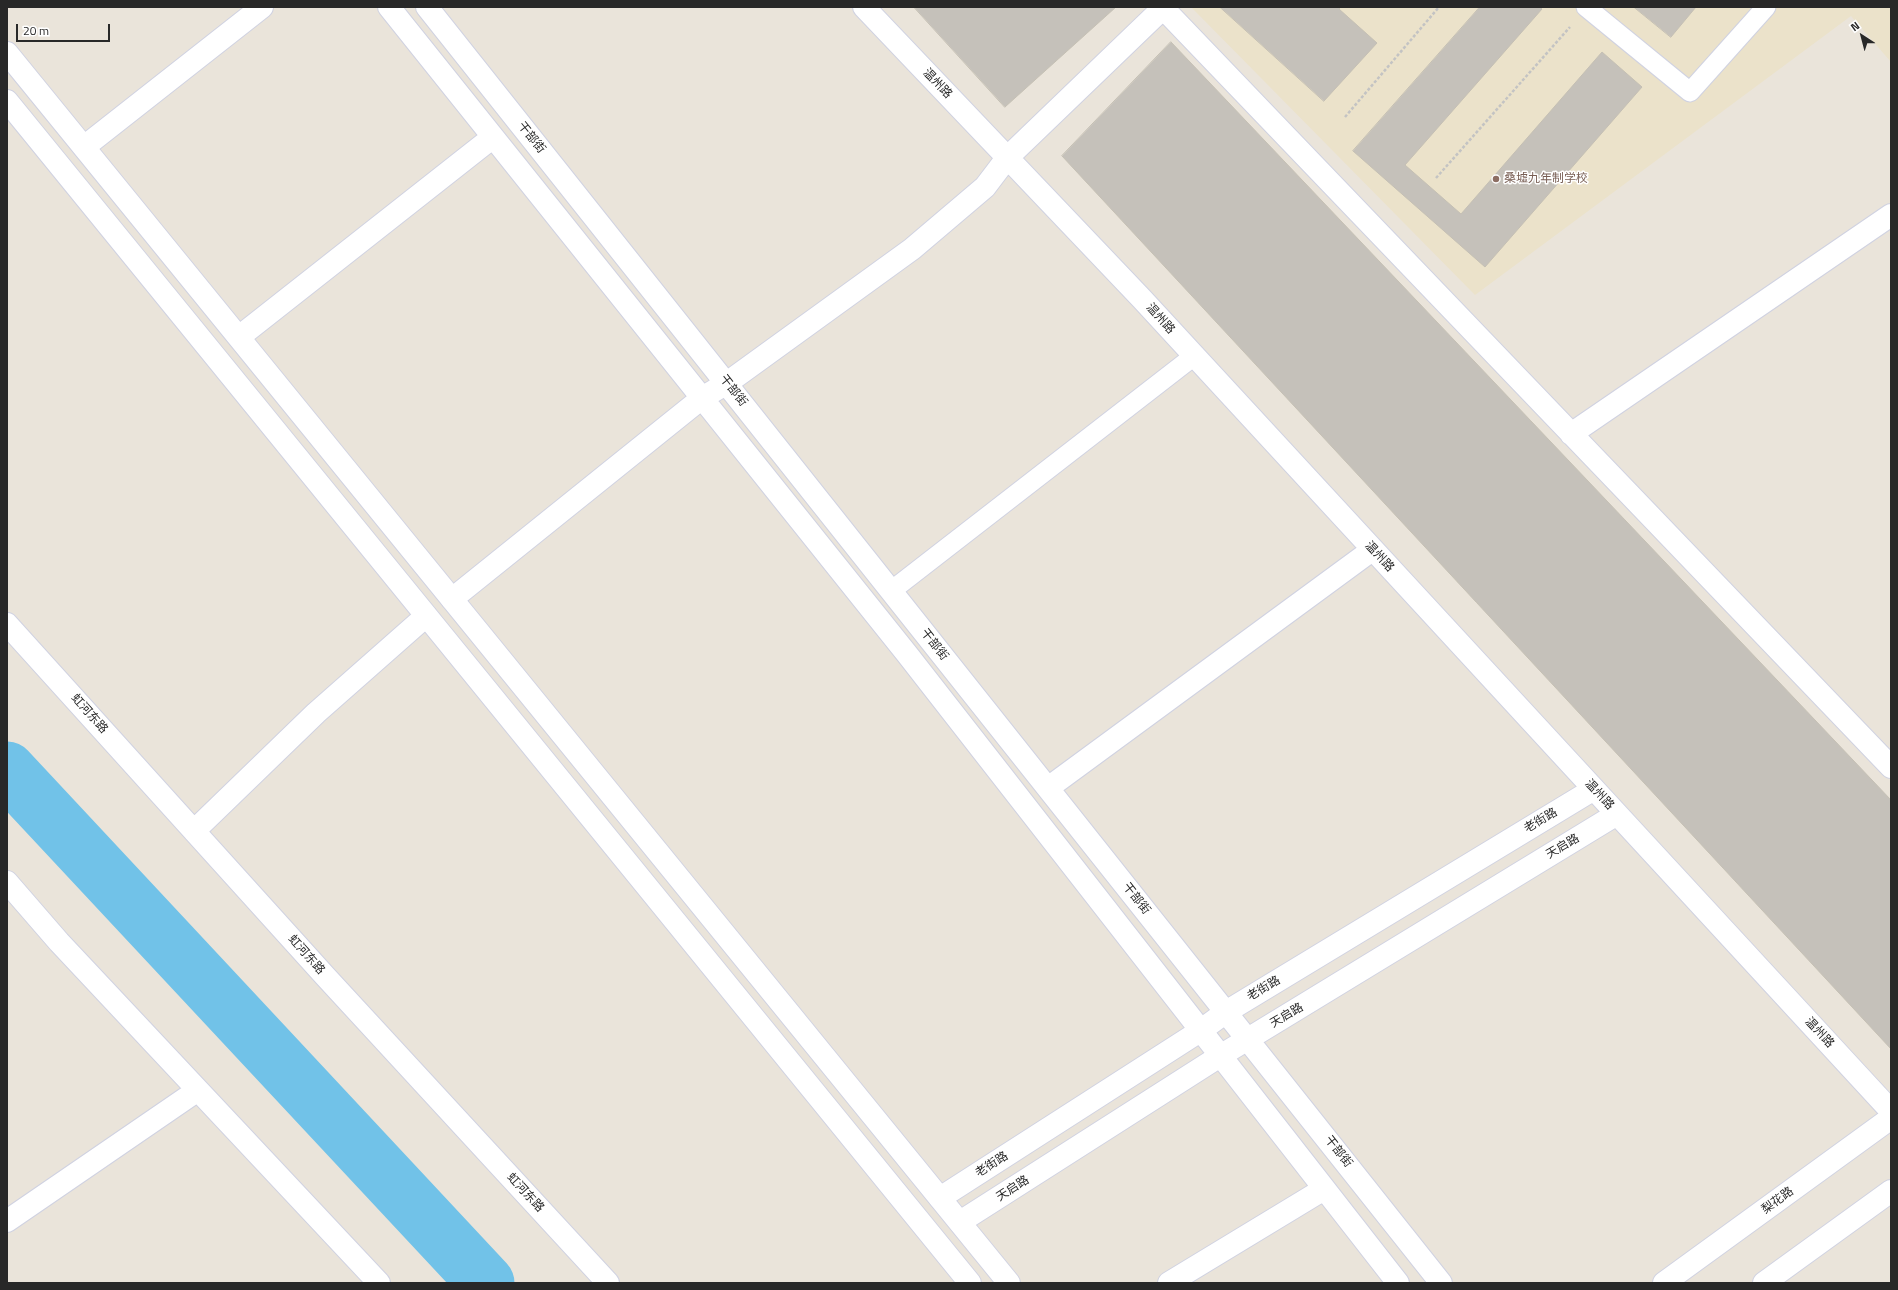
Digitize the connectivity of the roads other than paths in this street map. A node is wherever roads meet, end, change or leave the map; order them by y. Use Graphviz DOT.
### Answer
graph roads {
  1 [pos="262,7"];
  2 [pos="389,7"];
  3 [pos="427,7"];
  4 [pos="864,7"];
  5 [pos="1766,7"];
  6 [pos="1163,8"];
  7 [pos="1587,8"];
  8 [pos="7,53"];
  9 [pos="7,101"];
  10 [pos="493,138"];
  11 [pos="84,147"];
  12 [pos="1007,158"];
  13 [pos="1891,216"];
  14 [pos="239,337"];
  15 [pos="1194,356"];
  16 [pos="726,383"];
  17 [pos="702,398"];
  18 [pos="1571,434"];
  19 [pos="1372,550"];
  20 [pos="891,591"];
  21 [pos="452,598"];
  22 [pos="426,616"];
  23 [pos="7,624"];
  24 [pos="1891,767"];
  25 [pos="1048,788"];
  26 [pos="1594,789"];
  27 [pos="1617,814"];
  28 [pos="194,831"];
  29 [pos="7,882"];
  30 [pos="1226,1012"];
  31 [pos="1200,1031"];
  32 [pos="1248,1040"];
  33 [pos="1220,1056"];
  34 [pos="198,1090"];
  35 [pos="1891,1111"];
  36 [pos="1891,1118"];
  37 [pos="1324,1189"];
  38 [pos="1891,1191"];
  39 [pos="940,1198"];
  40 [pos="7,1221"];
  41 [pos="960,1222"];
  42 [pos="379,1283"];
  43 [pos="608,1283"];
  44 [pos="970,1283"];
  45 [pos="1009,1283"];
  46 [pos="1169,1283"];
  47 [pos="1398,1283"];
  48 [pos="1441,1283"];
  49 [pos="1664,1283"];
  50 [pos="1764,1283"];
  1 -- 11 [label="street"];
  2 -- 10 [label="street"];
  3 -- 16 [label="street, 干部街"];
  4 -- 12 [label="street, 温州路"];
  5 -- 7 [label="lane"];
  6 -- 12 [label="street"];
  6 -- 18 [label="street"];
  8 -- 11 [label="street"];
  9 -- 22 [label="street"];
  10 -- 14 [label="street"];
  10 -- 17 [label="street"];
  11 -- 14 [label="street"];
  12 -- 15 [label="street, 温州路"];
  12 -- 16 [label="street"];
  13 -- 18 [label="street"];
  14 -- 21 [label="street"];
  15 -- 19 [label="street, 温州路"];
  15 -- 20 [label="lane"];
  16 -- 17 [label="street"];
  16 -- 20 [label="street, 干部街"];
  17 -- 21 [label="street"];
  17 -- 31 [label="street"];
  18 -- 24 [label="street"];
  19 -- 25 [label="street"];
  19 -- 26 [label="street, 温州路"];
  20 -- 25 [label="street, 干部街"];
  21 -- 39 [label="street"];
  22 -- 28 [label="street"];
  22 -- 44 [label="street"];
  23 -- 28 [label="street, 虹河东路"];
  25 -- 30 [label="street, 干部街"];
  26 -- 27 [label="street, 温州路"];
  26 -- 30 [label="street, 老街路"];
  27 -- 32 [label="street, 天启路"];
  27 -- 35 [label="street, 温州路"];
  28 -- 43 [label="street, 虹河东路"];
  29 -- 34 [label="street"];
  30 -- 31 [label="street, 老街路"];
  30 -- 32 [label="street, 干部街"];
  31 -- 33 [label="street"];
  31 -- 39 [label="street, 老街路"];
  32 -- 33 [label="street, 天启路"];
  32 -- 48 [label="street, 干部街"];
  33 -- 37 [label="street"];
  33 -- 41 [label="street, 天启路"];
  34 -- 40 [label="street"];
  34 -- 42 [label="street"];
  36 -- 49 [label="street, 梨花路"];
  37 -- 46 [label="street"];
  37 -- 47 [label="street"];
  38 -- 50 [label="street"];
  39 -- 41 [label="street"];
  41 -- 45 [label="street"];
}
